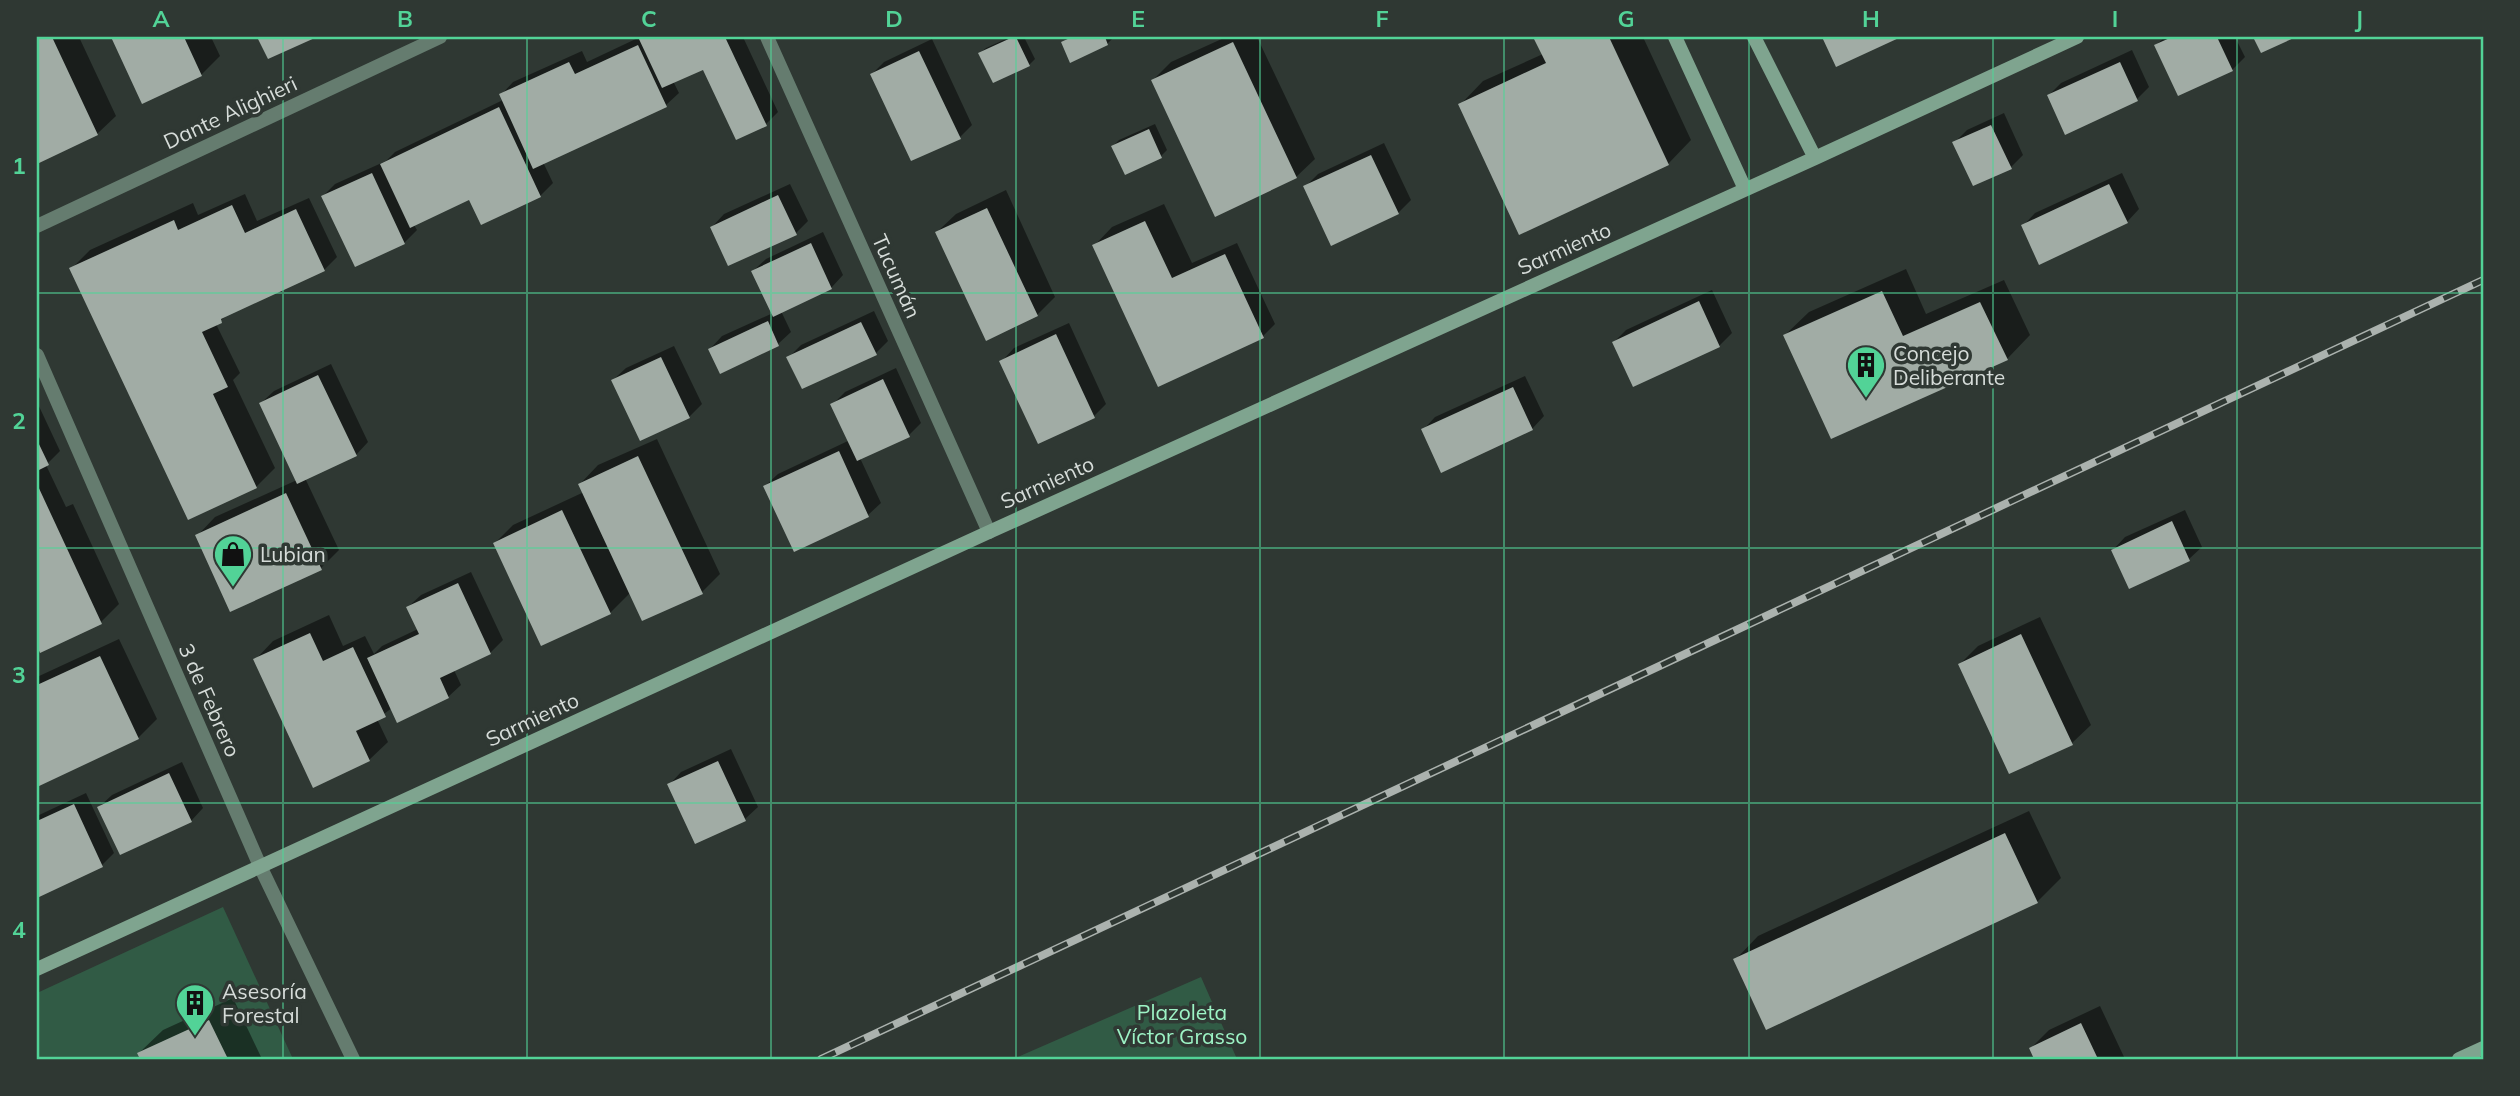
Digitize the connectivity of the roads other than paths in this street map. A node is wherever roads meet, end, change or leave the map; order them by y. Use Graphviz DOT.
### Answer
graph roads {
  1 [pos="440,37"];
  2 [pos="767,37"];
  3 [pos="1675,37"];
  4 [pos="1754,37"];
  5 [pos="2077,37"];
  6 [pos="1815,158"];
  7 [pos="1745,189"];
  8 [pos="37,226"];
  9 [pos="37,355"];
  10 [pos="989,532"];
  11 [pos="260,866"];
  12 [pos="37,969"];
  13 [pos="2483,1048"];
  14 [pos="353,1059"];
  15 [pos="2459,1059"];
  1 -- 8 [label="street, Dante Alighieri"];
  2 -- 10 [label="street, Tucumán"];
  3 -- 7 [label="street"];
  4 -- 6 [label="street"];
  5 -- 6 [label="street, Sarmiento"];
  6 -- 7 [label="street, Sarmiento"];
  7 -- 10 [label="street, Sarmiento"];
  9 -- 11 [label="street, 3 de Febrero"];
  10 -- 11 [label="street, Sarmiento"];
  11 -- 12 [label="street, Sarmiento"];
  11 -- 14 [label="street, 3 de Febrero"];
  13 -- 15 [label="street"];
}
